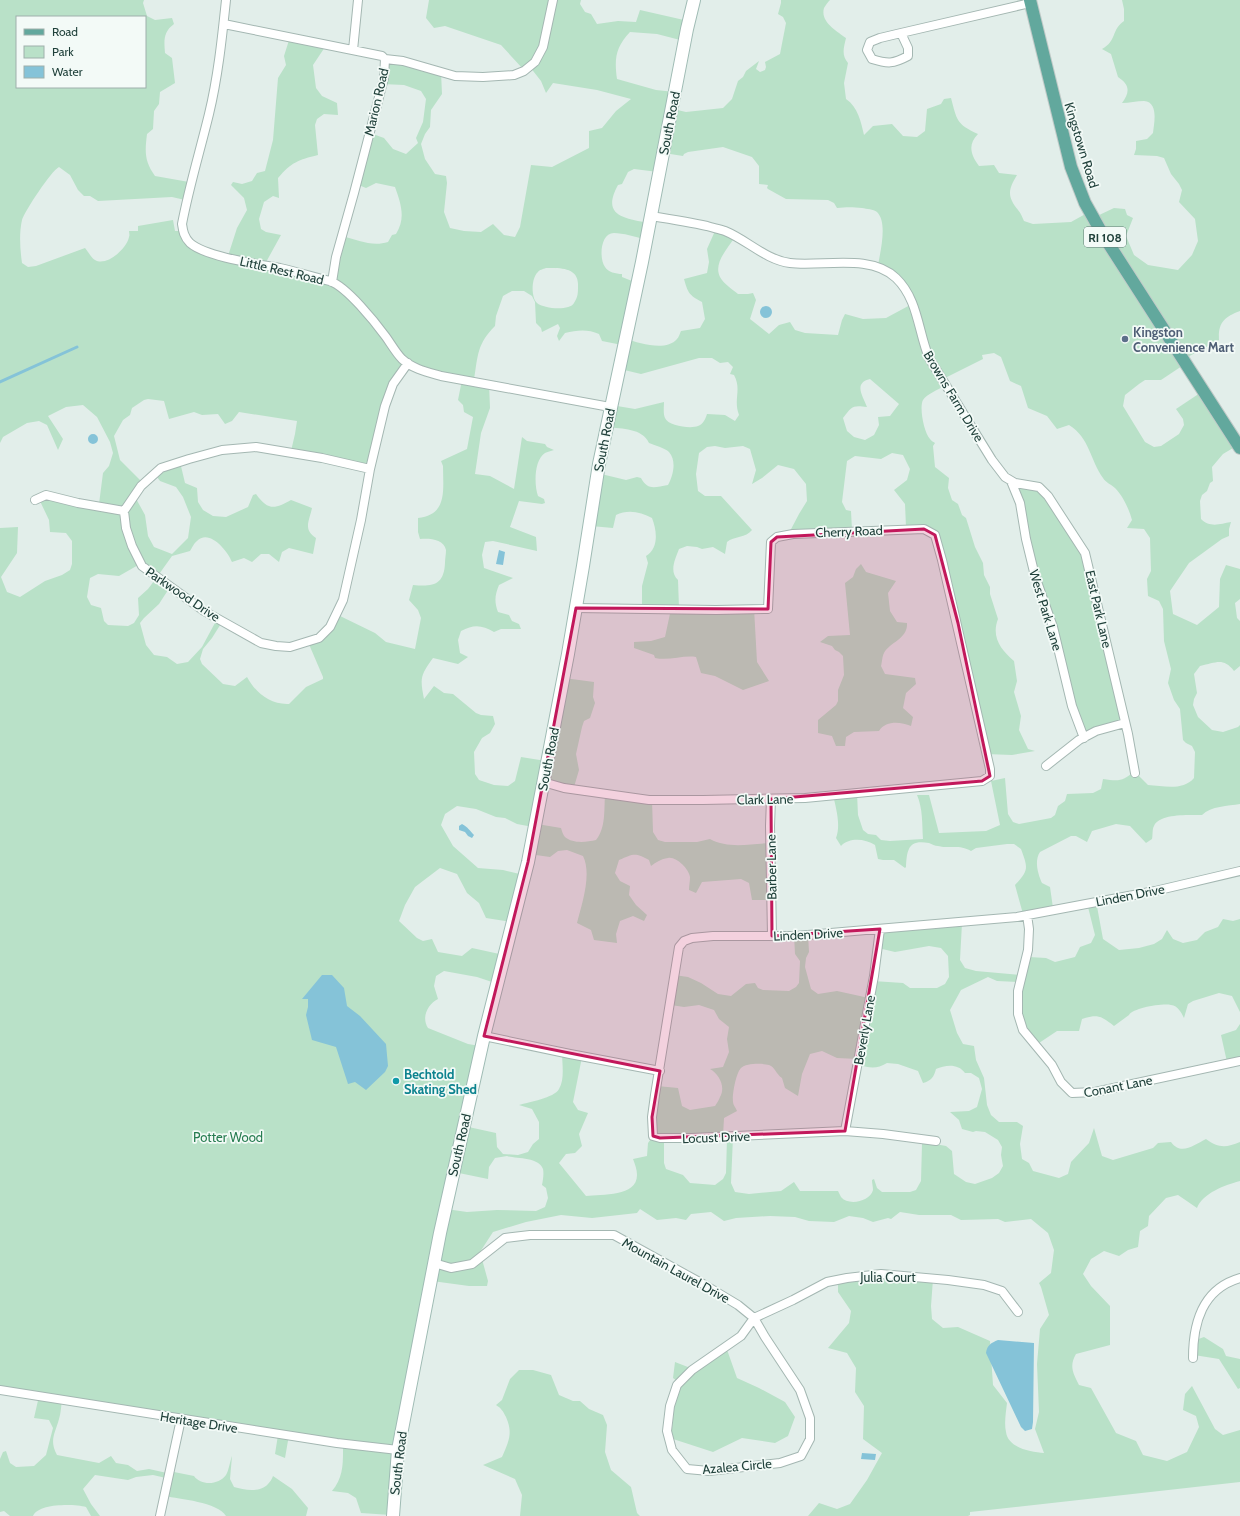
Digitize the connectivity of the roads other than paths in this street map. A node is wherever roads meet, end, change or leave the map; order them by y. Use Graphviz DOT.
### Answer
graph roads {
  1 [pos="226,0"];
  2 [pos="358,0"];
  3 [pos="553,0"];
  4 [pos="694,0"];
  5 [pos="1030,1"];
  6 [pos="224,24"];
  7 [pos="901,33"];
  8 [pos="353,50"];
  9 [pos="385,58"];
  10 [pos="651,216"];
  11 [pos="332,282"];
  12 [pos="408,363"];
  13 [pos="610,407"];
  14 [pos="1240,448"];
  15 [pos="370,469"];
  16 [pos="1011,481"];
  17 [pos="35,500"];
  18 [pos="124,511"];
  19 [pos="576,608"];
  20 [pos="1125,723"];
  21 [pos="1084,738"];
  22 [pos="1046,766"];
  23 [pos="1135,773"];
  24 [pos="986,778"];
  25 [pos="543,782"];
  26 [pos="771,799"];
  27 [pos="1240,871"];
  28 [pos="1027,915"];
  29 [pos="880,929"];
  30 [pos="772,936"];
  31 [pos="484,1036"];
  32 [pos="1240,1061"];
  33 [pos="660,1070"];
  34 [pos="845,1131"];
  35 [pos="936,1141"];
  36 [pos="434,1263"];
  37 [pos="1240,1278"];
  38 [pos="1018,1312"];
  39 [pos="754,1318"];
  40 [pos="1193,1358"];
  41 [pos="0,1390"];
  42 [pos="181,1418"];
  43 [pos="398,1450"];
  44 [pos="160,1516"];
  45 [pos="393,1516"];
  1 -- 6 [label="street, Little Rest Road"];
  2 -- 8 [label="street"];
  3 -- 9 [label="street"];
  4 -- 10 [label="street, South Road"];
  5 -- 7 [label="street"];
  5 -- 14 [label="main road, Kingstown Road / RI 108"];
  6 -- 8 [label="street, Marion Road"];
  6 -- 11 [label="street, Little Rest Road"];
  7 -- 7 [label="street"];
  8 -- 9 [label="street, Marion Road"];
  9 -- 11 [label="street, Marion Road"];
  10 -- 13 [label="street, South Road"];
  10 -- 16 [label="street, Browns Farm Drive"];
  11 -- 12 [label="street, Little Rest Road"];
  12 -- 13 [label="street, Little Rest Road"];
  12 -- 15 [label="street, Parkwood Drive"];
  13 -- 19 [label="street, South Road"];
  15 -- 18 [label="street"];
  15 -- 18 [label="street, Parkwood Drive"];
  16 -- 20 [label="street, East Park Lane"];
  16 -- 21 [label="street, West Park Lane"];
  17 -- 18 [label="street"];
  19 -- 24 [label="street, Cherry Road"];
  19 -- 25 [label="street, South Road"];
  20 -- 21 [label="street"];
  20 -- 23 [label="street, East Park Lane"];
  21 -- 22 [label="street"];
  24 -- 26 [label="street, Clark Lane"];
  25 -- 26 [label="street, Clark Lane"];
  25 -- 31 [label="street, South Road"];
  26 -- 30 [label="street, Barber Lane"];
  27 -- 28 [label="street, Linden Drive"];
  28 -- 29 [label="street, Linden Drive"];
  28 -- 32 [label="street, Conant Lane"];
  29 -- 30 [label="street, Linden Drive"];
  29 -- 34 [label="street, Beverly Lane"];
  30 -- 33 [label="street, Linden Drive"];
  31 -- 33 [label="street"];
  31 -- 36 [label="street, South Road"];
  33 -- 34 [label="street, Locust Drive"];
  34 -- 35 [label="street"];
  36 -- 39 [label="street, Mountain Laurel Drive"];
  36 -- 43 [label="street, South Road"];
  37 -- 40 [label="street"];
  38 -- 39 [label="street, Julia Court"];
  39 -- 39 [label="street, Azalea Circle"];
  41 -- 42 [label="street, Heritage Drive"];
  42 -- 43 [label="street, Heritage Drive"];
  42 -- 44 [label="street"];
  43 -- 45 [label="street, South Road"];
}
